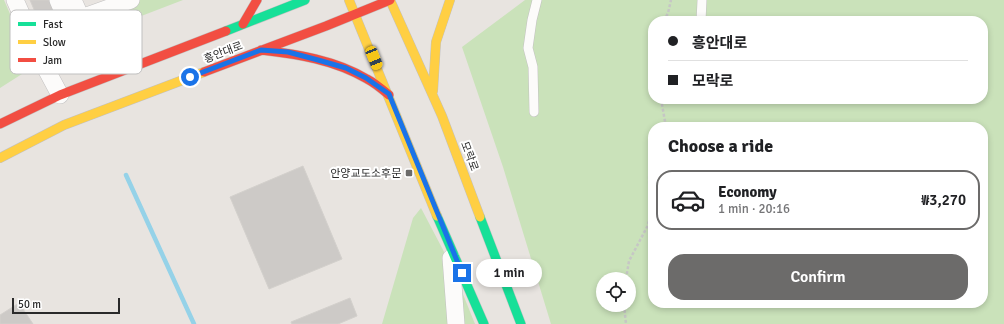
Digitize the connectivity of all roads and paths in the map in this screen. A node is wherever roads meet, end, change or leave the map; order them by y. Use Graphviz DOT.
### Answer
graph roads {
  1 [pos="15,0"];
  2 [pos="58,0"];
  3 [pos="74,0"];
  4 [pos="131,0"];
  5 [pos="258,0"];
  6 [pos="305,0"];
  7 [pos="349,0"];
  8 [pos="390,0"];
  9 [pos="450,0"];
  10 [pos="537,0"];
  11 [pos="671,0"];
  12 [pos="702,0"];
  13 [pos="20,10"];
  14 [pos="66,10"];
  15 [pos="74,10"];
  16 [pos="103,10"];
  17 [pos="355,14"];
  18 [pos="666,16"];
  19 [pos="701,16"];
  20 [pos="243,24"];
  21 [pos="261,50"];
  22 [pos="142,63"];
  23 [pos="50,74"];
  24 [pos="114,74"];
  25 [pos="389,94"];
  26 [pos="60,95"];
  27 [pos="433,96"];
  28 [pos="662,104"];
  29 [pos="534,112"];
  30 [pos="665,122"];
  31 [pos="0,124"];
  32 [pos="0,158"];
  33 [pos="648,224"];
  34 [pos="450,248"];
  35 [pos="627,272"];
  36 [pos="624,312"];
  37 [pos="456,324"];
  38 [pos="484,324"];
  39 [pos="521,324"];
  40 [pos="626,324"];
  1 -- 13 [label="street"];
  2 -- 14 [label="street"];
  3 -- 15 [label="street"];
  4 -- 16 [label="street"];
  5 -- 20 [label="street"];
  6 -- 20 [label="street, 흥안대로"];
  7 -- 17 [label="street"];
  8 -- 17 [label="street, 흥안대로"];
  8 -- 27 [label="street, 모락로"];
  9 -- 27 [label="street"];
  10 -- 29 [label="lane"];
  11 -- 18 [label="path"];
  12 -- 19 [label="lane"];
  17 -- 21 [label="street, 흥안대로"];
  17 -- 25 [label="street"];
  20 -- 22 [label="street, 흥안대로"];
  21 -- 25 [label="street"];
  21 -- 32 [label="street, 흥안대로"];
  23 -- 26 [label="street"];
  24 -- 26 [label="street, 흥안대로"];
  25 -- 34 [label="street"];
  26 -- 31 [label="street, 흥안대로"];
  27 -- 39 [label="street, 모락로"];
  28 -- 30 [label="path"];
  33 -- 35 [label="path"];
  34 -- 37 [label="street"];
  34 -- 38 [label="street"];
  36 -- 40 [label="path"];
}
